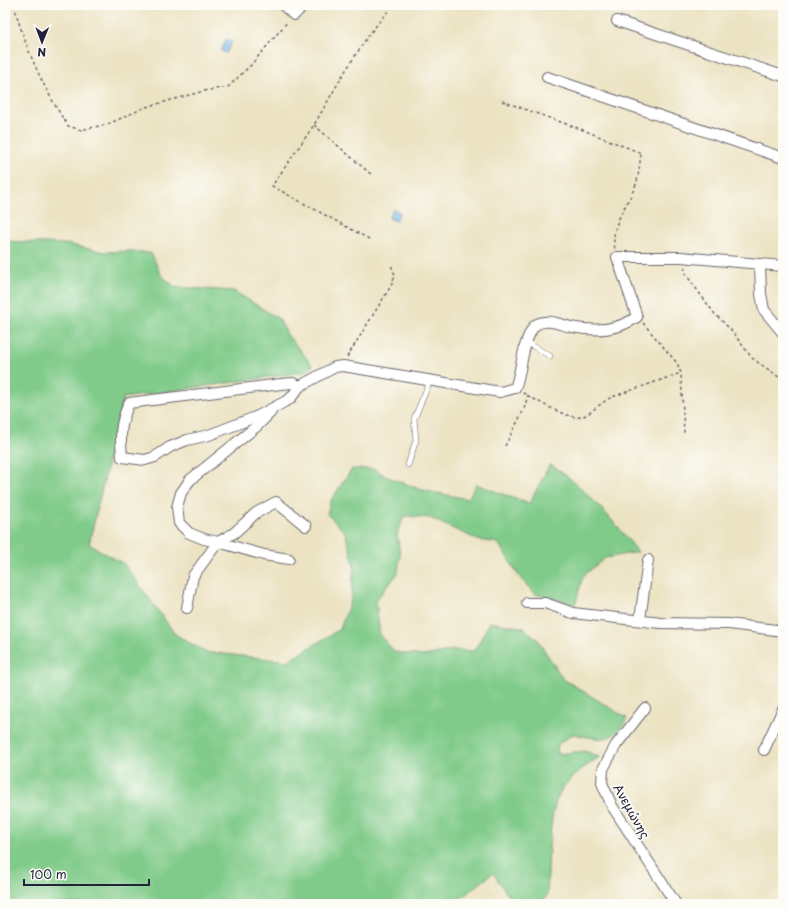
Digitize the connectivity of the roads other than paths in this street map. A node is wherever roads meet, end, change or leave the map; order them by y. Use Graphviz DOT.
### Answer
graph roads {
  1 [pos="283,5"];
  2 [pos="304,5"];
  3 [pos="616,21"];
  4 [pos="783,76"];
  5 [pos="547,77"];
  6 [pos="783,158"];
  7 [pos="760,265"];
  8 [pos="783,266"];
  9 [pos="783,332"];
  10 [pos="526,342"];
  11 [pos="550,356"];
  12 [pos="430,381"];
  13 [pos="300,386"];
  14 [pos="276,407"];
  15 [pos="408,465"];
  16 [pos="306,526"];
  17 [pos="218,542"];
  18 [pos="289,559"];
  19 [pos="648,560"];
  20 [pos="527,603"];
  21 [pos="187,608"];
  22 [pos="640,620"];
  23 [pos="783,631"];
  24 [pos="644,708"];
  25 [pos="783,709"];
  26 [pos="764,750"];
  27 [pos="676,904"];
  1 -- 2 [label="street"];
  3 -- 4 [label="street"];
  5 -- 6 [label="street"];
  7 -- 8 [label="street"];
  7 -- 9 [label="street"];
  7 -- 10 [label="street"];
  10 -- 11 [label="lane"];
  10 -- 12 [label="street"];
  12 -- 13 [label="street"];
  12 -- 15 [label="lane"];
  13 -- 14 [label="street"];
  13 -- 14 [label="street"];
  14 -- 17 [label="street"];
  16 -- 17 [label="street"];
  17 -- 18 [label="street"];
  17 -- 21 [label="street"];
  19 -- 22 [label="street"];
  20 -- 22 [label="street"];
  22 -- 23 [label="street"];
  24 -- 27 [label="street, Ανεμώνης"];
  25 -- 26 [label="street"];
}
